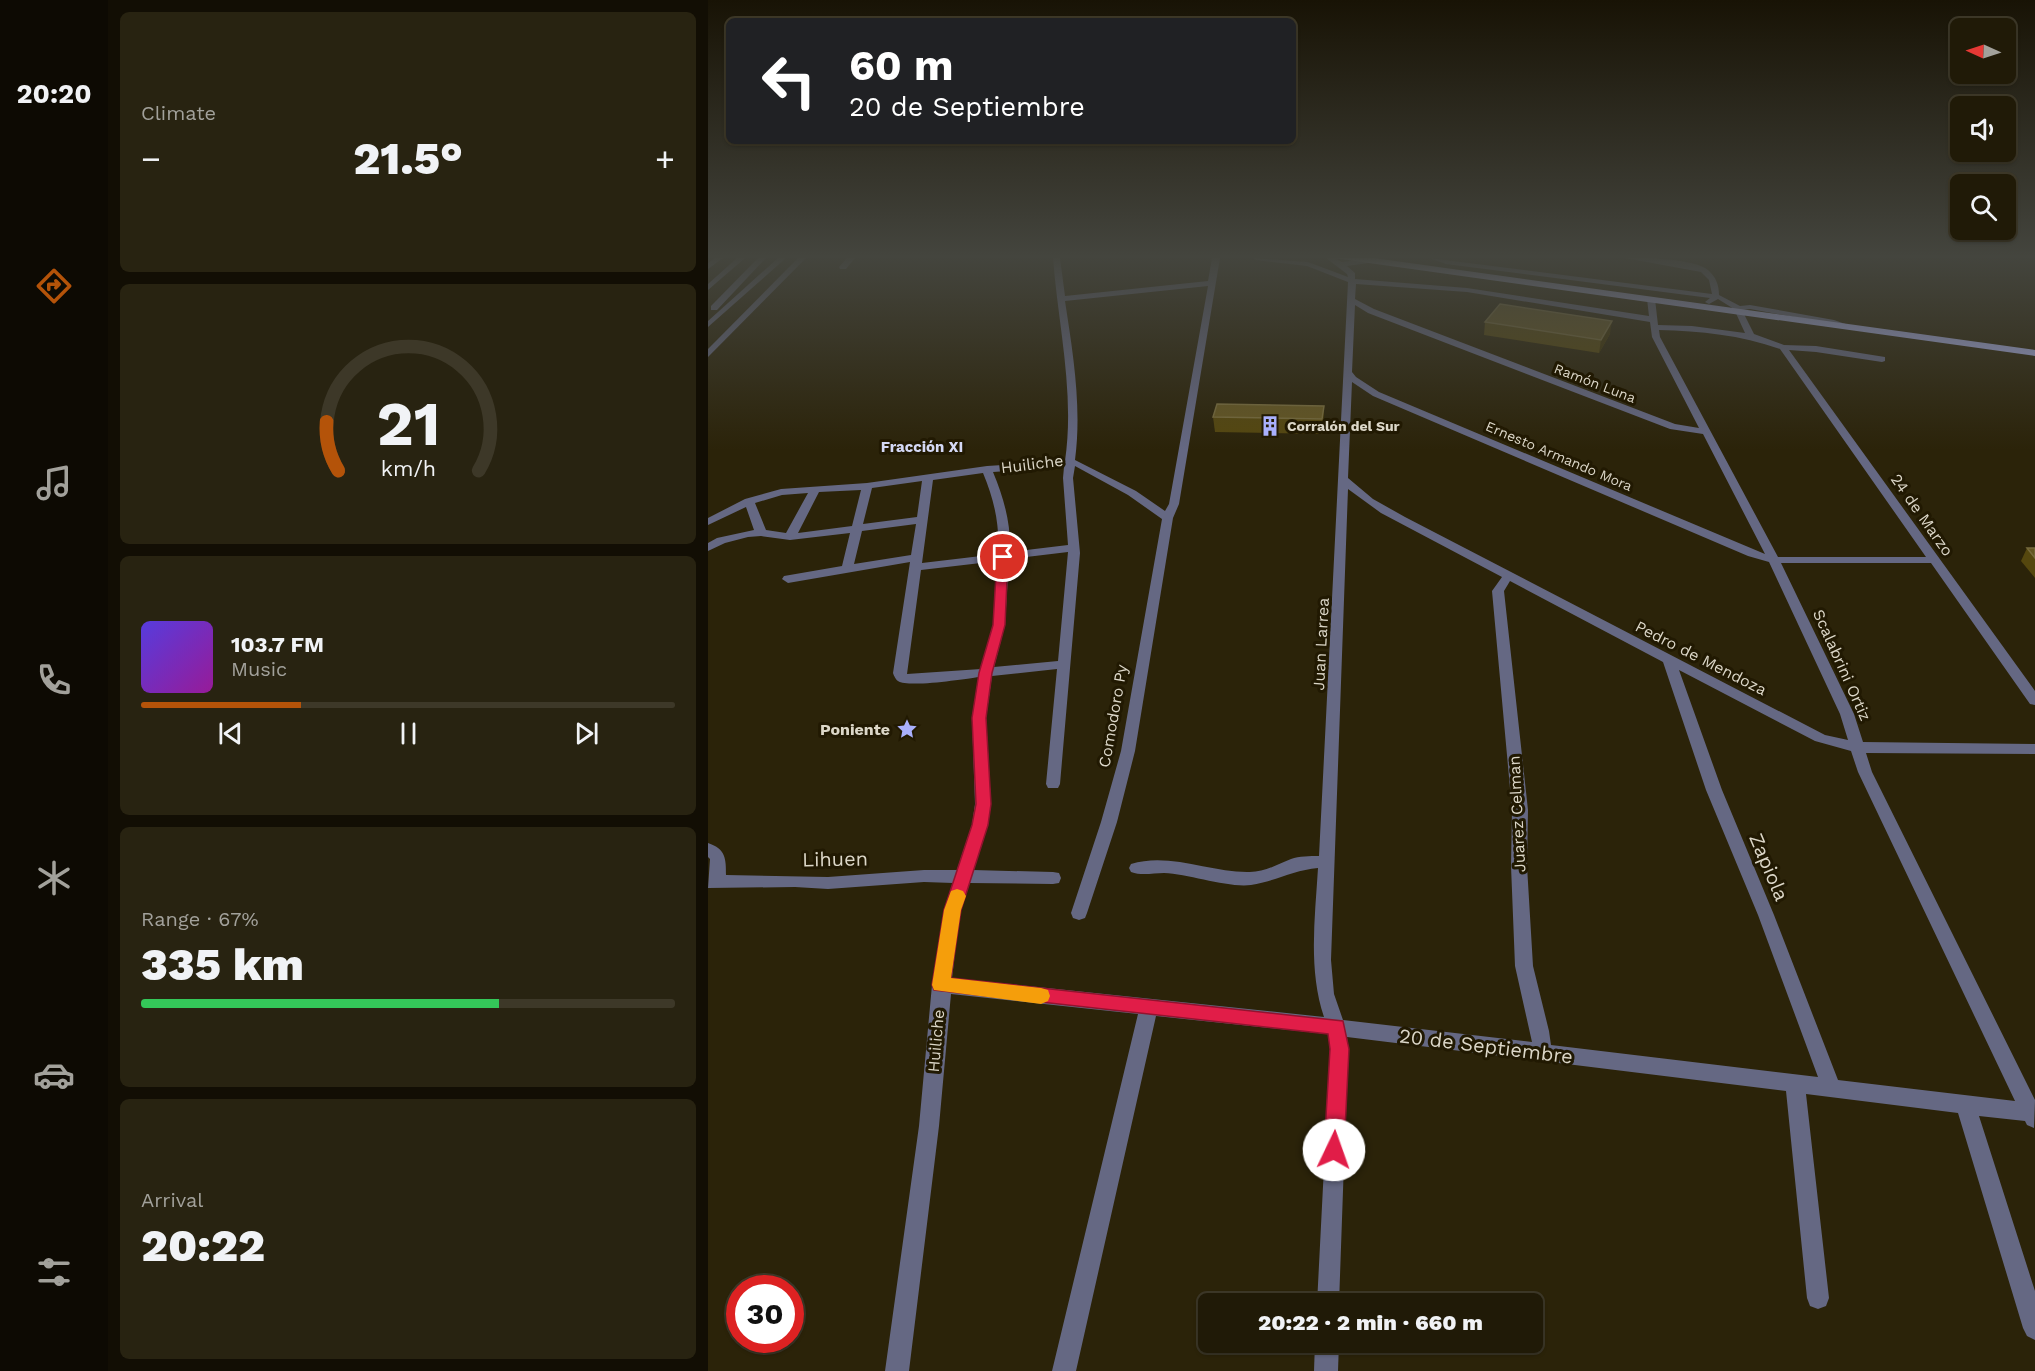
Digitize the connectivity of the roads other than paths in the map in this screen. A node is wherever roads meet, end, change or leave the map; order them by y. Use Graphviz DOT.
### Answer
graph roads {
  1 [pos="739,322"];
  2 [pos="1065,322"];
  3 [pos="1205,322"];
  4 [pos="1351,322"];
  5 [pos="1400,322"];
  6 [pos="1745,322"];
  7 [pos="1817,322"];
  8 [pos="1653,323"];
  9 [pos="1751,336"];
  10 [pos="1783,347"];
  11 [pos="2035,353"];
  12 [pos="708,354"];
  13 [pos="1882,359"];
  14 [pos="1349,373"];
  15 [pos="1376,394"];
  16 [pos="1348,399"];
  17 [pos="1708,432"];
  18 [pos="1070,462"];
  19 [pos="987,469"];
  20 [pos="928,478"];
  21 [pos="1344,480"];
  22 [pos="867,486"];
  23 [pos="816,489"];
  24 [pos="749,501"];
  25 [pos="1377,504"];
  26 [pos="1343,511"];
  27 [pos="922,520"];
  28 [pos="1168,520"];
  29 [pos="708,522"];
  30 [pos="856,528"];
  31 [pos="761,532"];
  32 [pos="789,537"];
  33 [pos="1763,538"];
  34 [pos="1730,546"];
  35 [pos="708,548"];
  36 [pos="1074,548"];
  37 [pos="1003,557"];
  38 [pos="1774,560"];
  39 [pos="1933,561"];
  40 [pos="916,562"];
  41 [pos="847,569"];
  42 [pos="1508,576"];
  43 [pos="788,579"];
  44 [pos="1669,660"];
  45 [pos="1065,664"];
  46 [pos="986,673"];
  47 [pos="2035,700"];
  48 [pos="1857,747"];
  49 [pos="2035,749"];
  50 [pos="1053,784"];
  51 [pos="708,849"];
  52 [pos="1327,861"];
  53 [pos="1137,868"];
  54 [pos="963,877"];
  55 [pos="1053,878"];
  56 [pos="713,882"];
  57 [pos="1078,913"];
  58 [pos="941,985"];
  59 [pos="1149,1008"];
  60 [pos="1336,1027"];
  61 [pos="1542,1053"];
  62 [pos="1795,1085"];
  63 [pos="1832,1089"];
  64 [pos="1966,1105"];
  65 [pos="2034,1115"];
  66 [pos="1328,1293"];
  67 [pos="1818,1298"];
  68 [pos="2035,1328"];
  69 [pos="1327,1353"];
  70 [pos="897,1371"];
  71 [pos="1064,1371"];
  72 [pos="1326,1371"];
  1 -- 12 [label="street"];
  2 -- 18 [label="street, Huiliche"];
  3 -- 28 [label="street, Comodoro Py"];
  4 -- 14 [label="street, Juan Larrea"];
  5 -- 17 [label="street, Ramón Luna"];
  6 -- 9 [label="street"];
  7 -- 11 [label="main road"];
  8 -- 9 [label="street"];
  8 -- 17 [label="street, Scalabrini Ortiz"];
  9 -- 10 [label="street"];
  10 -- 13 [label="street"];
  10 -- 39 [label="street, 24 de Marzo"];
  14 -- 15 [label="street, Ernesto Armando Mora"];
  14 -- 16 [label="street, Juan Larrea"];
  15 -- 16 [label="street"];
  15 -- 34 [label="street, Ernesto Armando Mora"];
  16 -- 21 [label="street, Juan Larrea"];
  17 -- 33 [label="street, Scalabrini Ortiz"];
  18 -- 19 [label="street, Huiliche"];
  18 -- 28 [label="street"];
  18 -- 36 [label="street"];
  19 -- 20 [label="street"];
  19 -- 37 [label="street, Huiliche"];
  20 -- 22 [label="street"];
  20 -- 27 [label="street"];
  21 -- 25 [label="street, Pedro de Mendoza"];
  21 -- 26 [label="street, Juan Larrea"];
  22 -- 23 [label="street"];
  22 -- 30 [label="street"];
  23 -- 24 [label="street"];
  23 -- 32 [label="street"];
  24 -- 29 [label="street"];
  24 -- 31 [label="street"];
  25 -- 26 [label="street"];
  25 -- 42 [label="street, Pedro de Mendoza"];
  26 -- 52 [label="street, Juan Larrea"];
  27 -- 30 [label="street"];
  27 -- 40 [label="street"];
  28 -- 57 [label="street, Comodoro Py"];
  30 -- 32 [label="street"];
  30 -- 41 [label="street"];
  31 -- 32 [label="street"];
  31 -- 35 [label="street"];
  33 -- 34 [label="street"];
  33 -- 38 [label="street, Scalabrini Ortiz"];
  34 -- 38 [label="street, Ernesto Armando Mora"];
  36 -- 37 [label="street"];
  36 -- 45 [label="street"];
  37 -- 40 [label="street"];
  37 -- 46 [label="street, Huiliche"];
  38 -- 39 [label="street, Ernesto Armando Mora"];
  38 -- 48 [label="street, Scalabrini Ortiz"];
  39 -- 47 [label="street, 24 de Marzo"];
  40 -- 41 [label="street"];
  40 -- 46 [label="street"];
  41 -- 43 [label="street"];
  42 -- 44 [label="street, Pedro de Mendoza"];
  42 -- 61 [label="street, Juarez Celman"];
  44 -- 48 [label="street, Pedro de Mendoza"];
  44 -- 63 [label="street, Zapiola"];
  45 -- 46 [label="street"];
  45 -- 50 [label="street"];
  46 -- 54 [label="street, Huiliche"];
  48 -- 49 [label="street, Pedro de Mendoza"];
  48 -- 65 [label="street, Scalabrini Ortiz"];
  51 -- 56 [label="street"];
  52 -- 53 [label="street"];
  52 -- 60 [label="street, Juan Larrea"];
  54 -- 55 [label="street, Lihuen"];
  54 -- 56 [label="street, Lihuen"];
  54 -- 58 [label="street, Huiliche"];
  58 -- 59 [label="street, 20 de Septiembre"];
  58 -- 70 [label="street, Huiliche"];
  59 -- 60 [label="street, 20 de Septiembre"];
  59 -- 71 [label="street"];
  60 -- 61 [label="street, 20 de Septiembre"];
  60 -- 66 [label="street, Juan Larrea"];
  61 -- 62 [label="street, 20 de Septiembre"];
  62 -- 63 [label="street, 20 de Septiembre"];
  62 -- 67 [label="street"];
  63 -- 64 [label="street, 20 de Septiembre"];
  64 -- 65 [label="street, 20 de Septiembre"];
  64 -- 68 [label="street"];
  69 -- 72 [label="street"];
}
